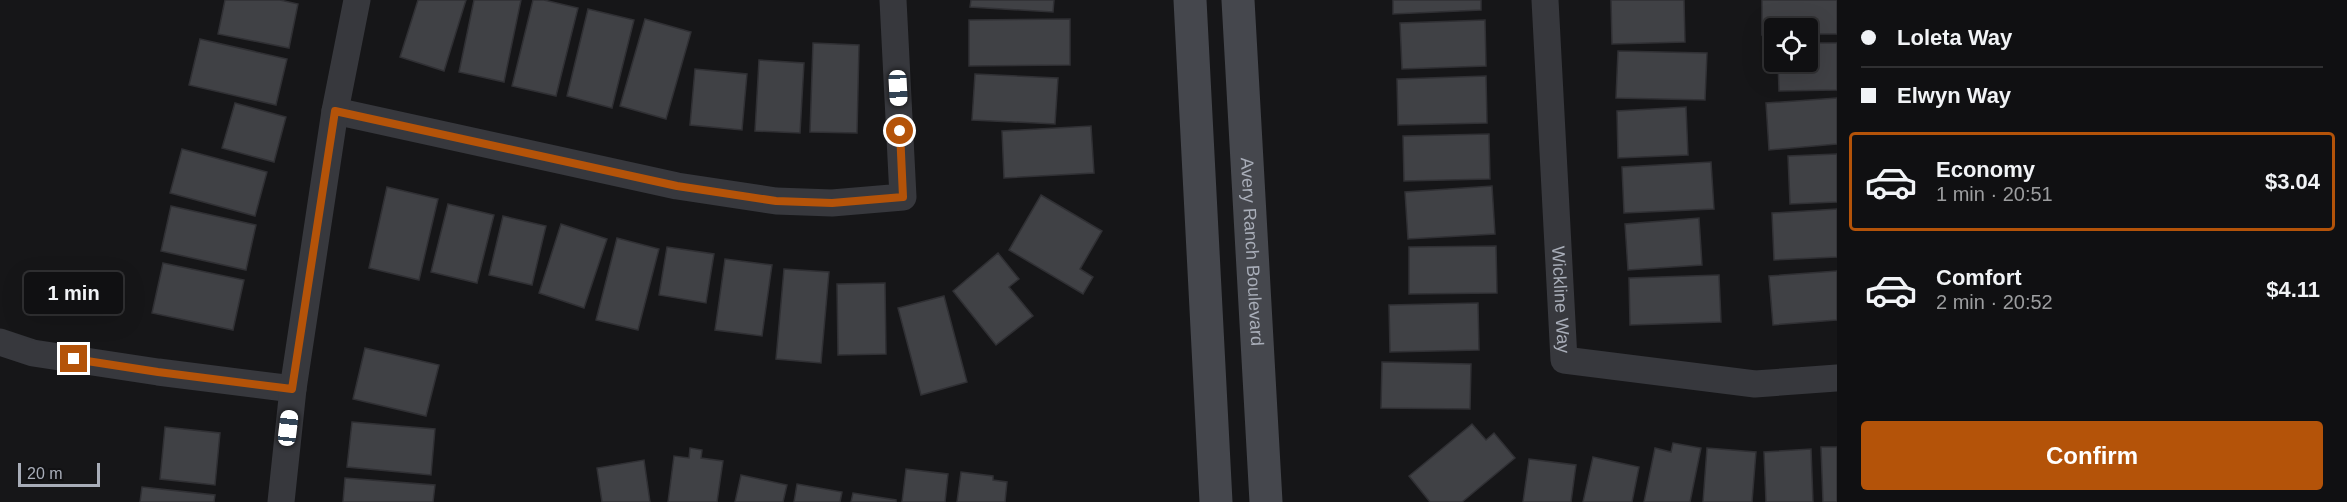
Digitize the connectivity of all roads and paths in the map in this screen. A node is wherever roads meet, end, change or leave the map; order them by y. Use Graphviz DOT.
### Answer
graph roads {
  1 [pos="357,0"];
  2 [pos="893,0"];
  3 [pos="1190,0"];
  4 [pos="1238,0"];
  5 [pos="1545,0"];
  6 [pos="335,111"];
  7 [pos="0,342"];
  8 [pos="1837,378"];
  9 [pos="292,389"];
  10 [pos="281,502"];
  11 [pos="1216,502"];
  12 [pos="1266,502"];
  1 -- 6 [label="street"];
  2 -- 6 [label="street"];
  3 -- 11 [label="main road"];
  4 -- 12 [label="main road, Avery Ranch Boulevard"];
  5 -- 8 [label="street, Wickline Way"];
  6 -- 9 [label="street"];
  7 -- 9 [label="street"];
  9 -- 10 [label="street"];
}
